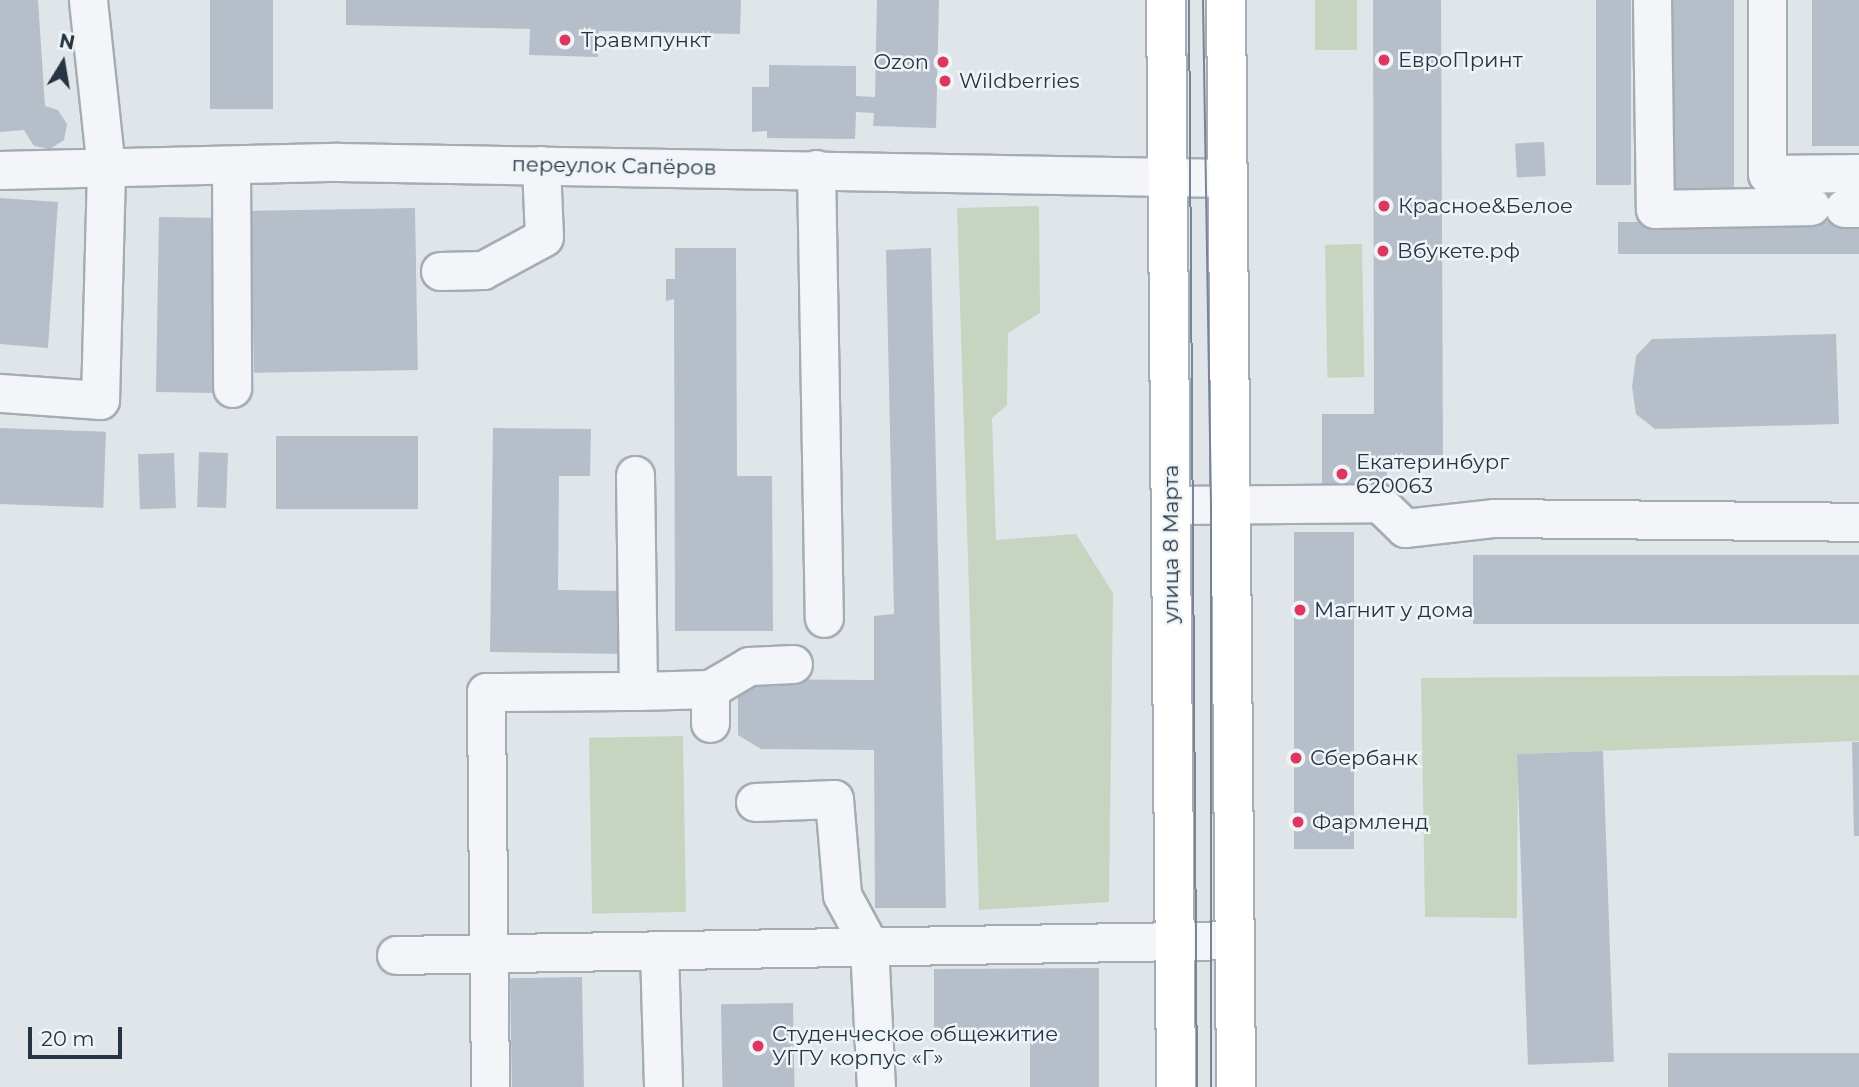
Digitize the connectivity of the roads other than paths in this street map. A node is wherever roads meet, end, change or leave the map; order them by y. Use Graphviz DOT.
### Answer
graph roads {
  1 [pos="88,0"];
  2 [pos="1166,0"];
  3 [pos="1226,0"];
  4 [pos="1652,0"];
  5 [pos="1768,0"];
  6 [pos="541,165"];
  7 [pos="231,167"];
  8 [pos="106,169"];
  9 [pos="816,169"];
  10 [pos="0,170"];
  11 [pos="1859,173"];
  12 [pos="1168,176"];
  13 [pos="1228,178"];
  14 [pos="1838,208"];
  15 [pos="440,271"];
  16 [pos="232,388"];
  17 [pos="0,393"];
  18 [pos="635,475"];
  19 [pos="1231,504"];
  20 [pos="1170,505"];
  21 [pos="1859,522"];
  22 [pos="824,618"];
  23 [pos="793,664"];
  24 [pos="638,691"];
  25 [pos="755,802"];
  26 [pos="1175,940"];
  27 [pos="1235,940"];
  28 [pos="869,945"];
  29 [pos="659,950"];
  30 [pos="396,956"];
  31 [pos="488,956"];
  32 [pos="490,1087"];
  33 [pos="663,1087"];
  34 [pos="876,1087"];
  35 [pos="1176,1087"];
  36 [pos="1236,1087"];
  1 -- 8 [label="street"];
  2 -- 12 [label="main road, улица 8 Марта"];
  3 -- 13 [label="main road"];
  4 -- 14 [label="street"];
  5 -- 11 [label="street"];
  6 -- 7 [label="street, переулок Сапёров"];
  6 -- 9 [label="street, переулок Сапёров"];
  6 -- 15 [label="street"];
  7 -- 8 [label="street, переулок Сапёров"];
  7 -- 16 [label="street"];
  8 -- 10 [label="street, переулок Сапёров"];
  8 -- 17 [label="street"];
  9 -- 12 [label="street, переулок Сапёров"];
  9 -- 22 [label="street"];
  12 -- 13 [label="street, переулок Сапёров"];
  12 -- 20 [label="main road, улица 8 Марта"];
  13 -- 19 [label="main road"];
  18 -- 24 [label="street"];
  19 -- 20 [label="street"];
  19 -- 21 [label="street"];
  19 -- 27 [label="main road"];
  20 -- 26 [label="main road, улица 8 Марта"];
  23 -- 24 [label="street"];
  24 -- 31 [label="street"];
  25 -- 28 [label="street"];
  26 -- 27 [label="street"];
  26 -- 28 [label="street"];
  26 -- 35 [label="main road, улица 8 Марта"];
  27 -- 36 [label="main road"];
  28 -- 29 [label="street"];
  28 -- 34 [label="street"];
  29 -- 31 [label="street"];
  29 -- 33 [label="street"];
  30 -- 31 [label="street"];
  31 -- 32 [label="street"];
}
